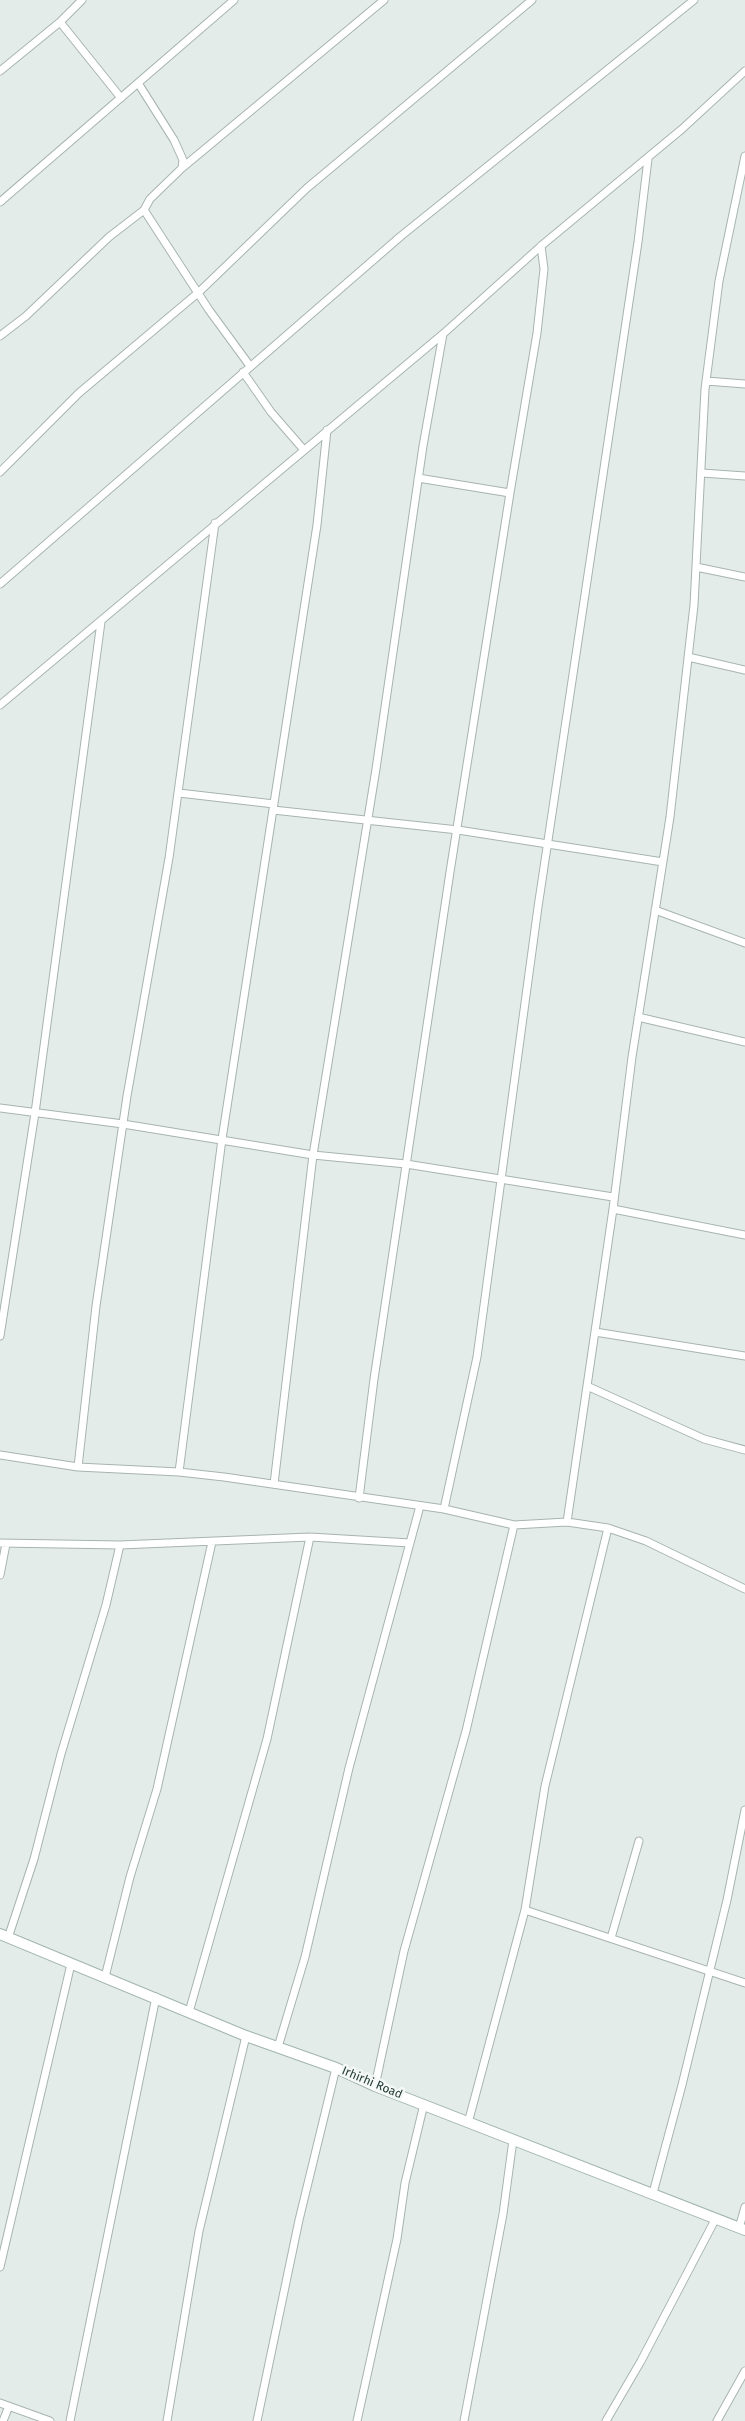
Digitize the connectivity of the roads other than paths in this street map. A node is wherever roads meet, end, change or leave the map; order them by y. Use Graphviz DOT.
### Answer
graph roads {
  1 [pos="234,0"];
  2 [pos="384,0"];
  3 [pos="532,0"];
  4 [pos="694,0"];
  5 [pos="80,1"];
  6 [pos="60,22"];
  7 [pos="745,71"];
  8 [pos="0,72"];
  9 [pos="138,83"];
  10 [pos="121,98"];
  11 [pos="745,156"];
  12 [pos="648,158"];
  13 [pos="182,168"];
  14 [pos="742,189"];
  15 [pos="0,202"];
  16 [pos="144,210"];
  17 [pos="541,246"];
  18 [pos="199,292"];
  19 [pos="443,334"];
  20 [pos="0,336"];
  21 [pos="250,366"];
  22 [pos="243,372"];
  23 [pos="706,381"];
  24 [pos="745,384"];
  25 [pos="328,430"];
  26 [pos="304,450"];
  27 [pos="0,472"];
  28 [pos="702,473"];
  29 [pos="745,476"];
  30 [pos="418,478"];
  31 [pos="510,493"];
  32 [pos="215,523"];
  33 [pos="696,567"];
  34 [pos="745,577"];
  35 [pos="0,584"];
  36 [pos="101,622"];
  37 [pos="688,657"];
  38 [pos="745,670"];
  39 [pos="0,705"];
  40 [pos="179,793"];
  41 [pos="273,807"];
  42 [pos="368,820"];
  43 [pos="458,830"];
  44 [pos="547,843"];
  45 [pos="663,862"];
  46 [pos="655,910"];
  47 [pos="745,943"];
  48 [pos="638,1017"];
  49 [pos="745,1042"];
  50 [pos="0,1108"];
  51 [pos="35,1113"];
  52 [pos="123,1124"];
  53 [pos="222,1139"];
  54 [pos="312,1155"];
  55 [pos="406,1164"];
  56 [pos="502,1180"];
  57 [pos="613,1197"];
  58 [pos="613,1209"];
  59 [pos="745,1235"];
  60 [pos="595,1332"];
  61 [pos="0,1336"];
  62 [pos="745,1356"];
  63 [pos="587,1386"];
  64 [pos="745,1450"];
  65 [pos="0,1455"];
  66 [pos="78,1467"];
  67 [pos="179,1472"];
  68 [pos="274,1484"];
  69 [pos="359,1498"];
  70 [pos="420,1506"];
  71 [pos="444,1509"];
  72 [pos="567,1522"];
  73 [pos="514,1525"];
  74 [pos="608,1528"];
  75 [pos="310,1537"];
  76 [pos="212,1542"];
  77 [pos="410,1543"];
  78 [pos="3,1544"];
  79 [pos="120,1545"];
  80 [pos="0,1575"];
  81 [pos="745,1588"];
  82 [pos="745,1810"];
  83 [pos="639,1841"];
  84 [pos="525,1910"];
  85 [pos="4,1936"];
  86 [pos="611,1938"];
  87 [pos="71,1964"];
  88 [pos="710,1971"];
  89 [pos="106,1977"];
  90 [pos="745,1983"];
  91 [pos="156,1997"];
  92 [pos="190,2012"];
  93 [pos="246,2036"];
  94 [pos="278,2047"];
  95 [pos="336,2068"];
  96 [pos="376,2086"];
  97 [pos="424,2104"];
  98 [pos="468,2123"];
  99 [pos="512,2140"];
  100 [pos="653,2193"];
  101 [pos="745,2207"];
  102 [pos="716,2218"];
  103 [pos="742,2229"];
  104 [pos="0,2267"];
  105 [pos="745,2371"];
  106 [pos="0,2403"];
  107 [pos="9,2406"];
  108 [pos="3,2421"];
  109 [pos="50,2421"];
  110 [pos="70,2421"];
  111 [pos="167,2421"];
  112 [pos="257,2421"];
  113 [pos="356,2421"];
  114 [pos="464,2421"];
  115 [pos="606,2421"];
  116 [pos="718,2421"];
  1 -- 9 [label="street"];
  2 -- 13 [label="street"];
  3 -- 18 [label="street"];
  4 -- 21 [label="street"];
  5 -- 6 [label="street"];
  6 -- 8 [label="street"];
  6 -- 10 [label="street"];
  7 -- 12 [label="street"];
  9 -- 10 [label="street"];
  9 -- 13 [label="street"];
  10 -- 15 [label="street"];
  11 -- 14 [label="street"];
  12 -- 17 [label="street"];
  12 -- 44 [label="street"];
  13 -- 16 [label="street"];
  14 -- 23 [label="street"];
  16 -- 18 [label="street"];
  16 -- 20 [label="street"];
  17 -- 19 [label="street"];
  17 -- 31 [label="street"];
  18 -- 21 [label="street"];
  18 -- 27 [label="street"];
  19 -- 25 [label="street"];
  19 -- 30 [label="street"];
  21 -- 22 [label="street"];
  22 -- 26 [label="street"];
  22 -- 35 [label="street"];
  23 -- 24 [label="street"];
  23 -- 28 [label="street"];
  25 -- 26 [label="street"];
  25 -- 41 [label="street"];
  26 -- 32 [label="street"];
  28 -- 29 [label="street"];
  28 -- 33 [label="street"];
  30 -- 31 [label="street"];
  30 -- 42 [label="street"];
  31 -- 43 [label="street"];
  32 -- 36 [label="street"];
  32 -- 40 [label="street"];
  33 -- 34 [label="street"];
  33 -- 37 [label="street"];
  36 -- 39 [label="street"];
  36 -- 51 [label="street"];
  37 -- 38 [label="street"];
  37 -- 45 [label="street"];
  40 -- 41 [label="street"];
  40 -- 52 [label="street"];
  41 -- 42 [label="street"];
  41 -- 53 [label="street"];
  42 -- 43 [label="street"];
  42 -- 54 [label="street"];
  43 -- 44 [label="street"];
  43 -- 55 [label="street"];
  44 -- 45 [label="street"];
  44 -- 56 [label="street"];
  45 -- 46 [label="street"];
  46 -- 47 [label="street"];
  46 -- 48 [label="street"];
  48 -- 49 [label="street"];
  48 -- 57 [label="street"];
  50 -- 51 [label="street"];
  51 -- 52 [label="street"];
  51 -- 61 [label="street"];
  52 -- 53 [label="street"];
  52 -- 66 [label="street"];
  53 -- 54 [label="street"];
  53 -- 67 [label="street"];
  54 -- 55 [label="street"];
  54 -- 68 [label="street"];
  55 -- 56 [label="street"];
  55 -- 69 [label="street"];
  56 -- 57 [label="street"];
  56 -- 71 [label="street"];
  57 -- 58 [label="street"];
  58 -- 59 [label="street"];
  58 -- 60 [label="street"];
  60 -- 62 [label="street"];
  60 -- 63 [label="street"];
  63 -- 64 [label="street"];
  63 -- 72 [label="street"];
  65 -- 66 [label="street"];
  66 -- 67 [label="street"];
  67 -- 68 [label="street"];
  68 -- 69 [label="street"];
  69 -- 70 [label="street"];
  70 -- 71 [label="street"];
  70 -- 77 [label="street"];
  71 -- 73 [label="street"];
  72 -- 73 [label="street"];
  72 -- 74 [label="street"];
  73 -- 96 [label="street"];
  74 -- 81 [label="street"];
  74 -- 84 [label="street"];
  75 -- 76 [label="street"];
  75 -- 77 [label="street"];
  75 -- 92 [label="street"];
  76 -- 79 [label="street"];
  76 -- 89 [label="street"];
  77 -- 94 [label="street"];
  78 -- 79 [label="street"];
  78 -- 80 [label="street"];
  79 -- 85 [label="street"];
  82 -- 88 [label="street"];
  83 -- 86 [label="street"];
  84 -- 86 [label="street"];
  84 -- 98 [label="street"];
  85 -- 87 [label="street, Irhirhi Road"];
  86 -- 88 [label="street"];
  87 -- 89 [label="street, Irhirhi Road"];
  87 -- 104 [label="street"];
  88 -- 90 [label="street"];
  88 -- 100 [label="street"];
  89 -- 91 [label="street, Irhirhi Road"];
  91 -- 92 [label="street, Irhirhi Road"];
  91 -- 110 [label="street"];
  92 -- 93 [label="street, Irhirhi Road"];
  93 -- 94 [label="street, Irhirhi Road"];
  93 -- 111 [label="street"];
  94 -- 95 [label="street, Irhirhi Road"];
  95 -- 96 [label="street, Irhirhi Road"];
  95 -- 112 [label="street"];
  96 -- 97 [label="street, Irhirhi Road"];
  97 -- 98 [label="street, Irhirhi Road"];
  97 -- 113 [label="street"];
  98 -- 99 [label="street, Irhirhi Road"];
  99 -- 100 [label="street, Irhirhi Road"];
  99 -- 114 [label="street"];
  100 -- 102 [label="street, Irhirhi Road"];
  101 -- 103 [label="street"];
  102 -- 103 [label="street, Irhirhi Road"];
  102 -- 115 [label="street"];
  105 -- 116 [label="street"];
  106 -- 107 [label="street"];
  107 -- 108 [label="street"];
  107 -- 109 [label="street"];
}
